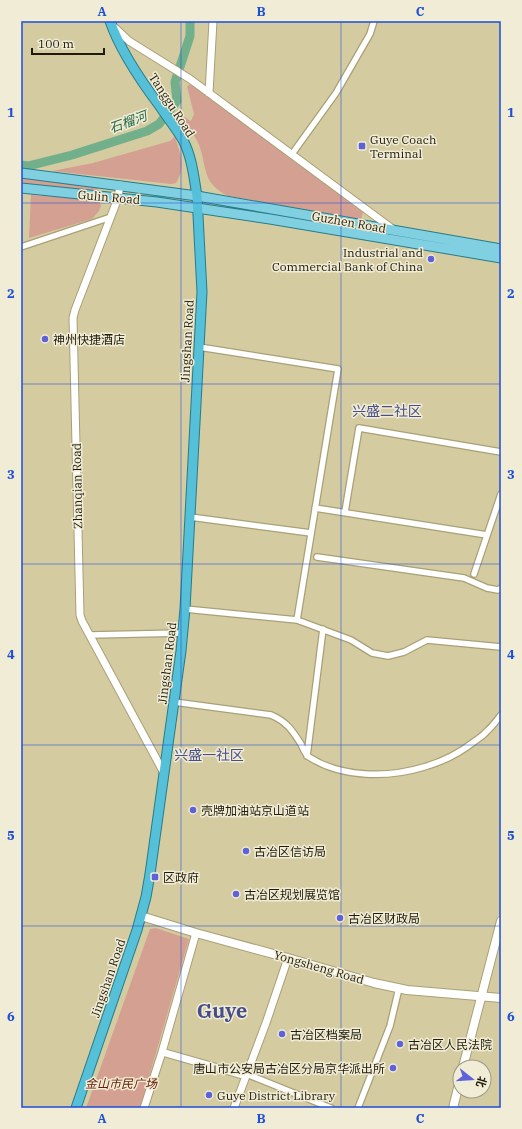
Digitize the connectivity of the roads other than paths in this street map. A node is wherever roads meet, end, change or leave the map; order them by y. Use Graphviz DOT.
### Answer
graph roads {
  1 [pos="213,21"];
  2 [pos="374,21"];
  3 [pos="111,23"];
  4 [pos="210,93"];
  5 [pos="292,154"];
  6 [pos="21,173"];
  7 [pos="120,185"];
  8 [pos="21,188"];
  9 [pos="197,196"];
  10 [pos="118,198"];
  11 [pos="197,208"];
  12 [pos="111,217"];
  13 [pos="394,230"];
  14 [pos="399,240"];
  15 [pos="21,247"];
  16 [pos="501,249"];
  17 [pos="501,258"];
  18 [pos="199,347"];
  19 [pos="501,452"];
  20 [pos="501,494"];
  21 [pos="315,508"];
  22 [pos="345,512"];
  23 [pos="190,516"];
  24 [pos="311,533"];
  25 [pos="487,535"];
  26 [pos="317,557"];
  27 [pos="474,574"];
  28 [pos="501,588"];
  29 [pos="185,610"];
  30 [pos="297,620"];
  31 [pos="323,629"];
  32 [pos="183,633"];
  33 [pos="90,634"];
  34 [pos="501,647"];
  35 [pos="174,702"];
  36 [pos="501,715"];
  37 [pos="307,756"];
  38 [pos="164,773"];
  39 [pos="141,914"];
  40 [pos="501,921"];
  41 [pos="196,933"];
  42 [pos="288,958"];
  43 [pos="399,988"];
  44 [pos="482,994"];
  45 [pos="501,994"];
  46 [pos="501,998"];
  47 [pos="162,1052"];
  48 [pos="465,1059"];
  49 [pos="246,1076"];
  50 [pos="76,1108"];
  51 [pos="144,1108"];
  52 [pos="234,1108"];
  53 [pos="331,1108"];
  54 [pos="358,1108"];
  1 -- 4 [label="street"];
  2 -- 5 [label="street"];
  3 -- 4 [label="street"];
  3 -- 9 [label="highway, Tanggu Road"];
  4 -- 5 [label="street"];
  5 -- 13 [label="street"];
  6 -- 7 [label="main road, Gulin Road"];
  7 -- 9 [label="main road, Gulin Road"];
  7 -- 10 [label="street, Zhanqian Road"];
  8 -- 10 [label="main road, Gulin Road"];
  9 -- 11 [label="highway, Tanggu Road"];
  9 -- 13 [label="main road, Guzhen Road"];
  10 -- 11 [label="main road, Gulin Road"];
  10 -- 12 [label="street, Zhanqian Road"];
  11 -- 14 [label="main road, Guzhen Road"];
  11 -- 18 [label="highway, Jingshan Road"];
  12 -- 15 [label="street"];
  12 -- 33 [label="street, Zhanqian Road"];
  13 -- 14 [label="street"];
  13 -- 16 [label="main road, Guzhen Road"];
  14 -- 17 [label="main road, Guzhen Road"];
  18 -- 21 [label="street"];
  18 -- 23 [label="highway, Jingshan Road"];
  19 -- 22 [label="street"];
  20 -- 25 [label="street"];
  21 -- 22 [label="street"];
  21 -- 24 [label="street"];
  22 -- 25 [label="street"];
  23 -- 24 [label="street"];
  23 -- 29 [label="highway, Jingshan Road"];
  24 -- 30 [label="street"];
  25 -- 27 [label="street"];
  26 -- 28 [label="street"];
  29 -- 30 [label="street"];
  29 -- 32 [label="highway, Jingshan Road"];
  30 -- 31 [label="street"];
  31 -- 34 [label="street"];
  31 -- 37 [label="street"];
  32 -- 33 [label="street"];
  32 -- 35 [label="highway, Jingshan Road"];
  33 -- 38 [label="street, Zhanqian Road"];
  35 -- 37 [label="street"];
  35 -- 38 [label="highway, Jingshan Road"];
  36 -- 37 [label="street"];
  38 -- 39 [label="highway, Jingshan Road"];
  39 -- 41 [label="main road, Yongsheng Road"];
  39 -- 44 [label="main road, Yongsheng Road"];
  39 -- 50 [label="highway, Jingshan Road"];
  40 -- 44 [label="main road"];
  41 -- 42 [label="main road, Yongsheng Road"];
  41 -- 47 [label="street"];
  42 -- 43 [label="main road, Yongsheng Road"];
  42 -- 49 [label="street"];
  43 -- 44 [label="main road, Yongsheng Road"];
  43 -- 54 [label="street"];
  44 -- 45 [label="main road, Yongsheng Road"];
  44 -- 46 [label="main road, Yongsheng Road"];
  44 -- 48 [label="main road"];
  47 -- 49 [label="street"];
  47 -- 51 [label="street"];
  49 -- 52 [label="street"];
  49 -- 53 [label="street"];
}
